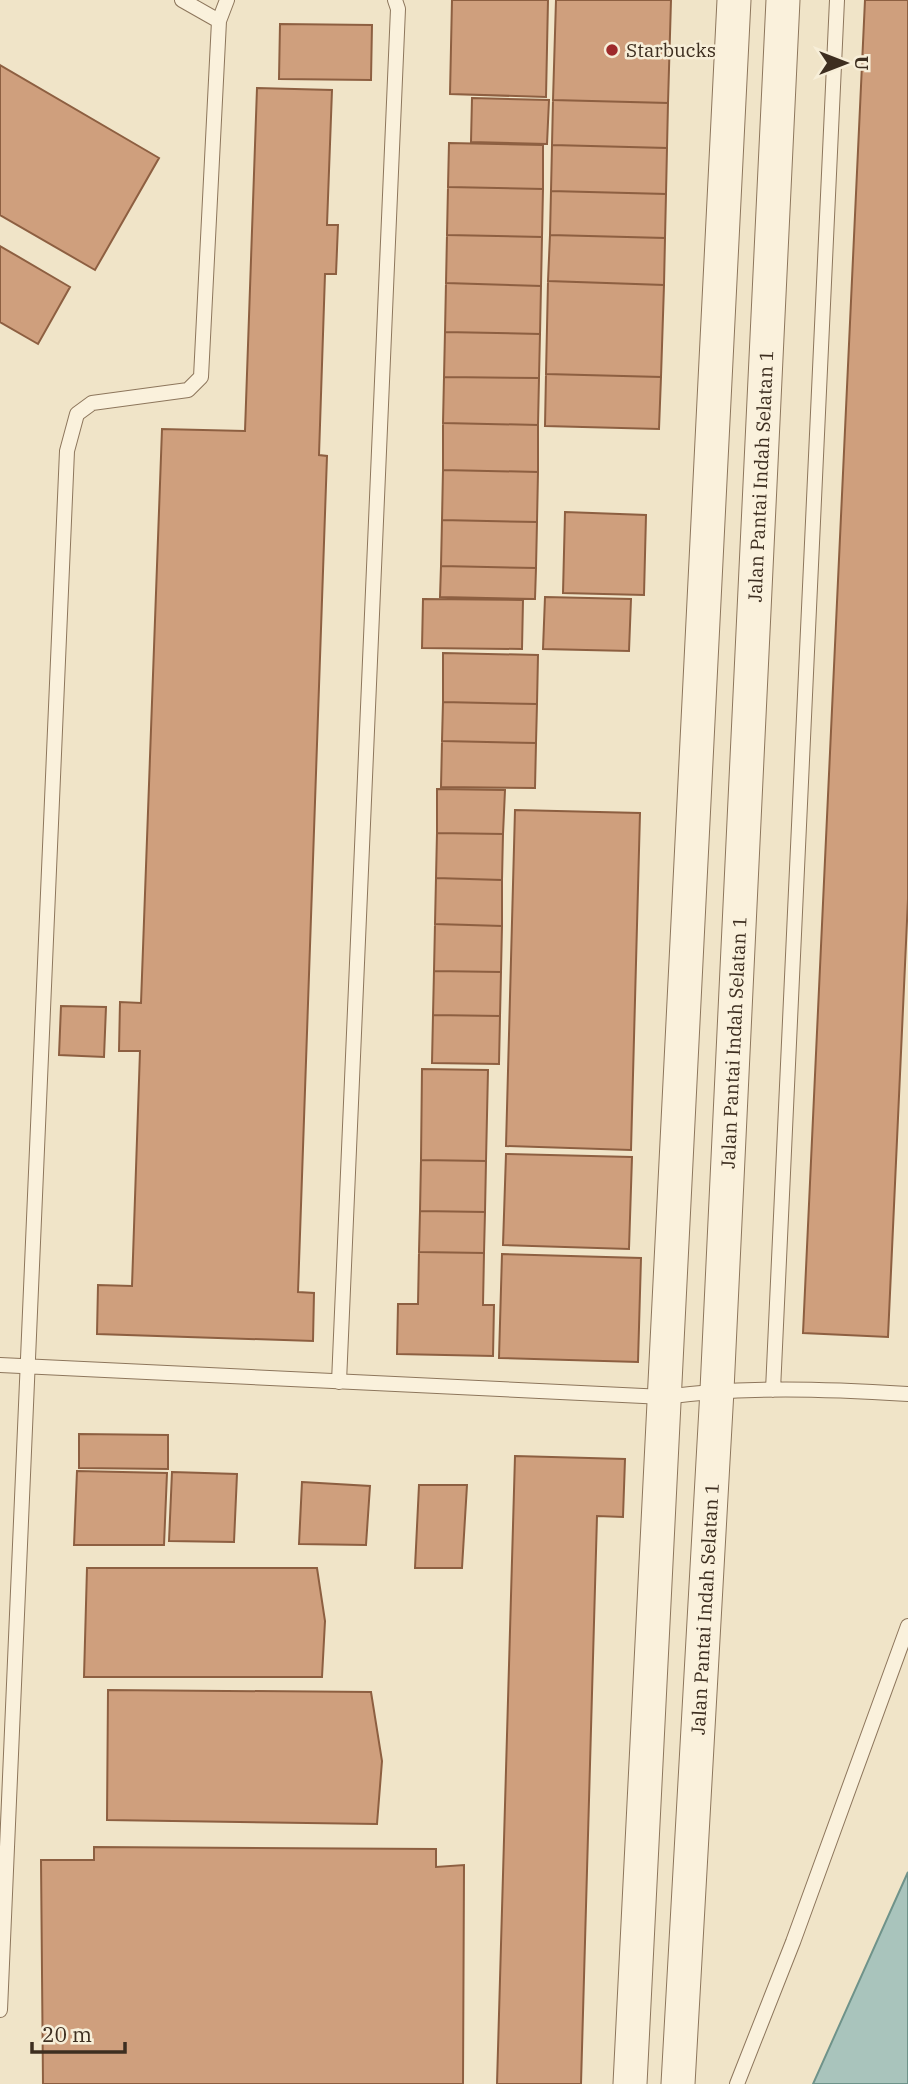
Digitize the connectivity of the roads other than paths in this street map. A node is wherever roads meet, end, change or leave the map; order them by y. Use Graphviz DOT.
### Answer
graph roads {
  1 [pos="182,0"];
  2 [pos="227,0"];
  3 [pos="395,0"];
  4 [pos="734,0"];
  5 [pos="783,0"];
  6 [pos="837,0"];
  7 [pos="219,20"];
  8 [pos="0,1365"];
  9 [pos="26,1366"];
  10 [pos="339,1382"];
  11 [pos="717,1390"];
  12 [pos="773,1390"];
  13 [pos="908,1394"];
  14 [pos="664,1397"];
  15 [pos="908,1626"];
  16 [pos="0,2010"];
  17 [pos="630,2084"];
  18 [pos="678,2084"];
  19 [pos="737,2084"];
  1 -- 7 [label="lane"];
  2 -- 7 [label="lane"];
  3 -- 10 [label="lane"];
  4 -- 14 [label="street"];
  5 -- 11 [label="street, Jalan Pantai Indah Selatan 1"];
  6 -- 12 [label="lane"];
  7 -- 9 [label="lane"];
  8 -- 9 [label="lane"];
  9 -- 10 [label="lane"];
  9 -- 16 [label="lane"];
  10 -- 14 [label="lane"];
  11 -- 12 [label="lane"];
  11 -- 14 [label="lane"];
  11 -- 18 [label="street, Jalan Pantai Indah Selatan 1"];
  12 -- 13 [label="lane"];
  14 -- 17 [label="street"];
  15 -- 19 [label="lane"];
}
